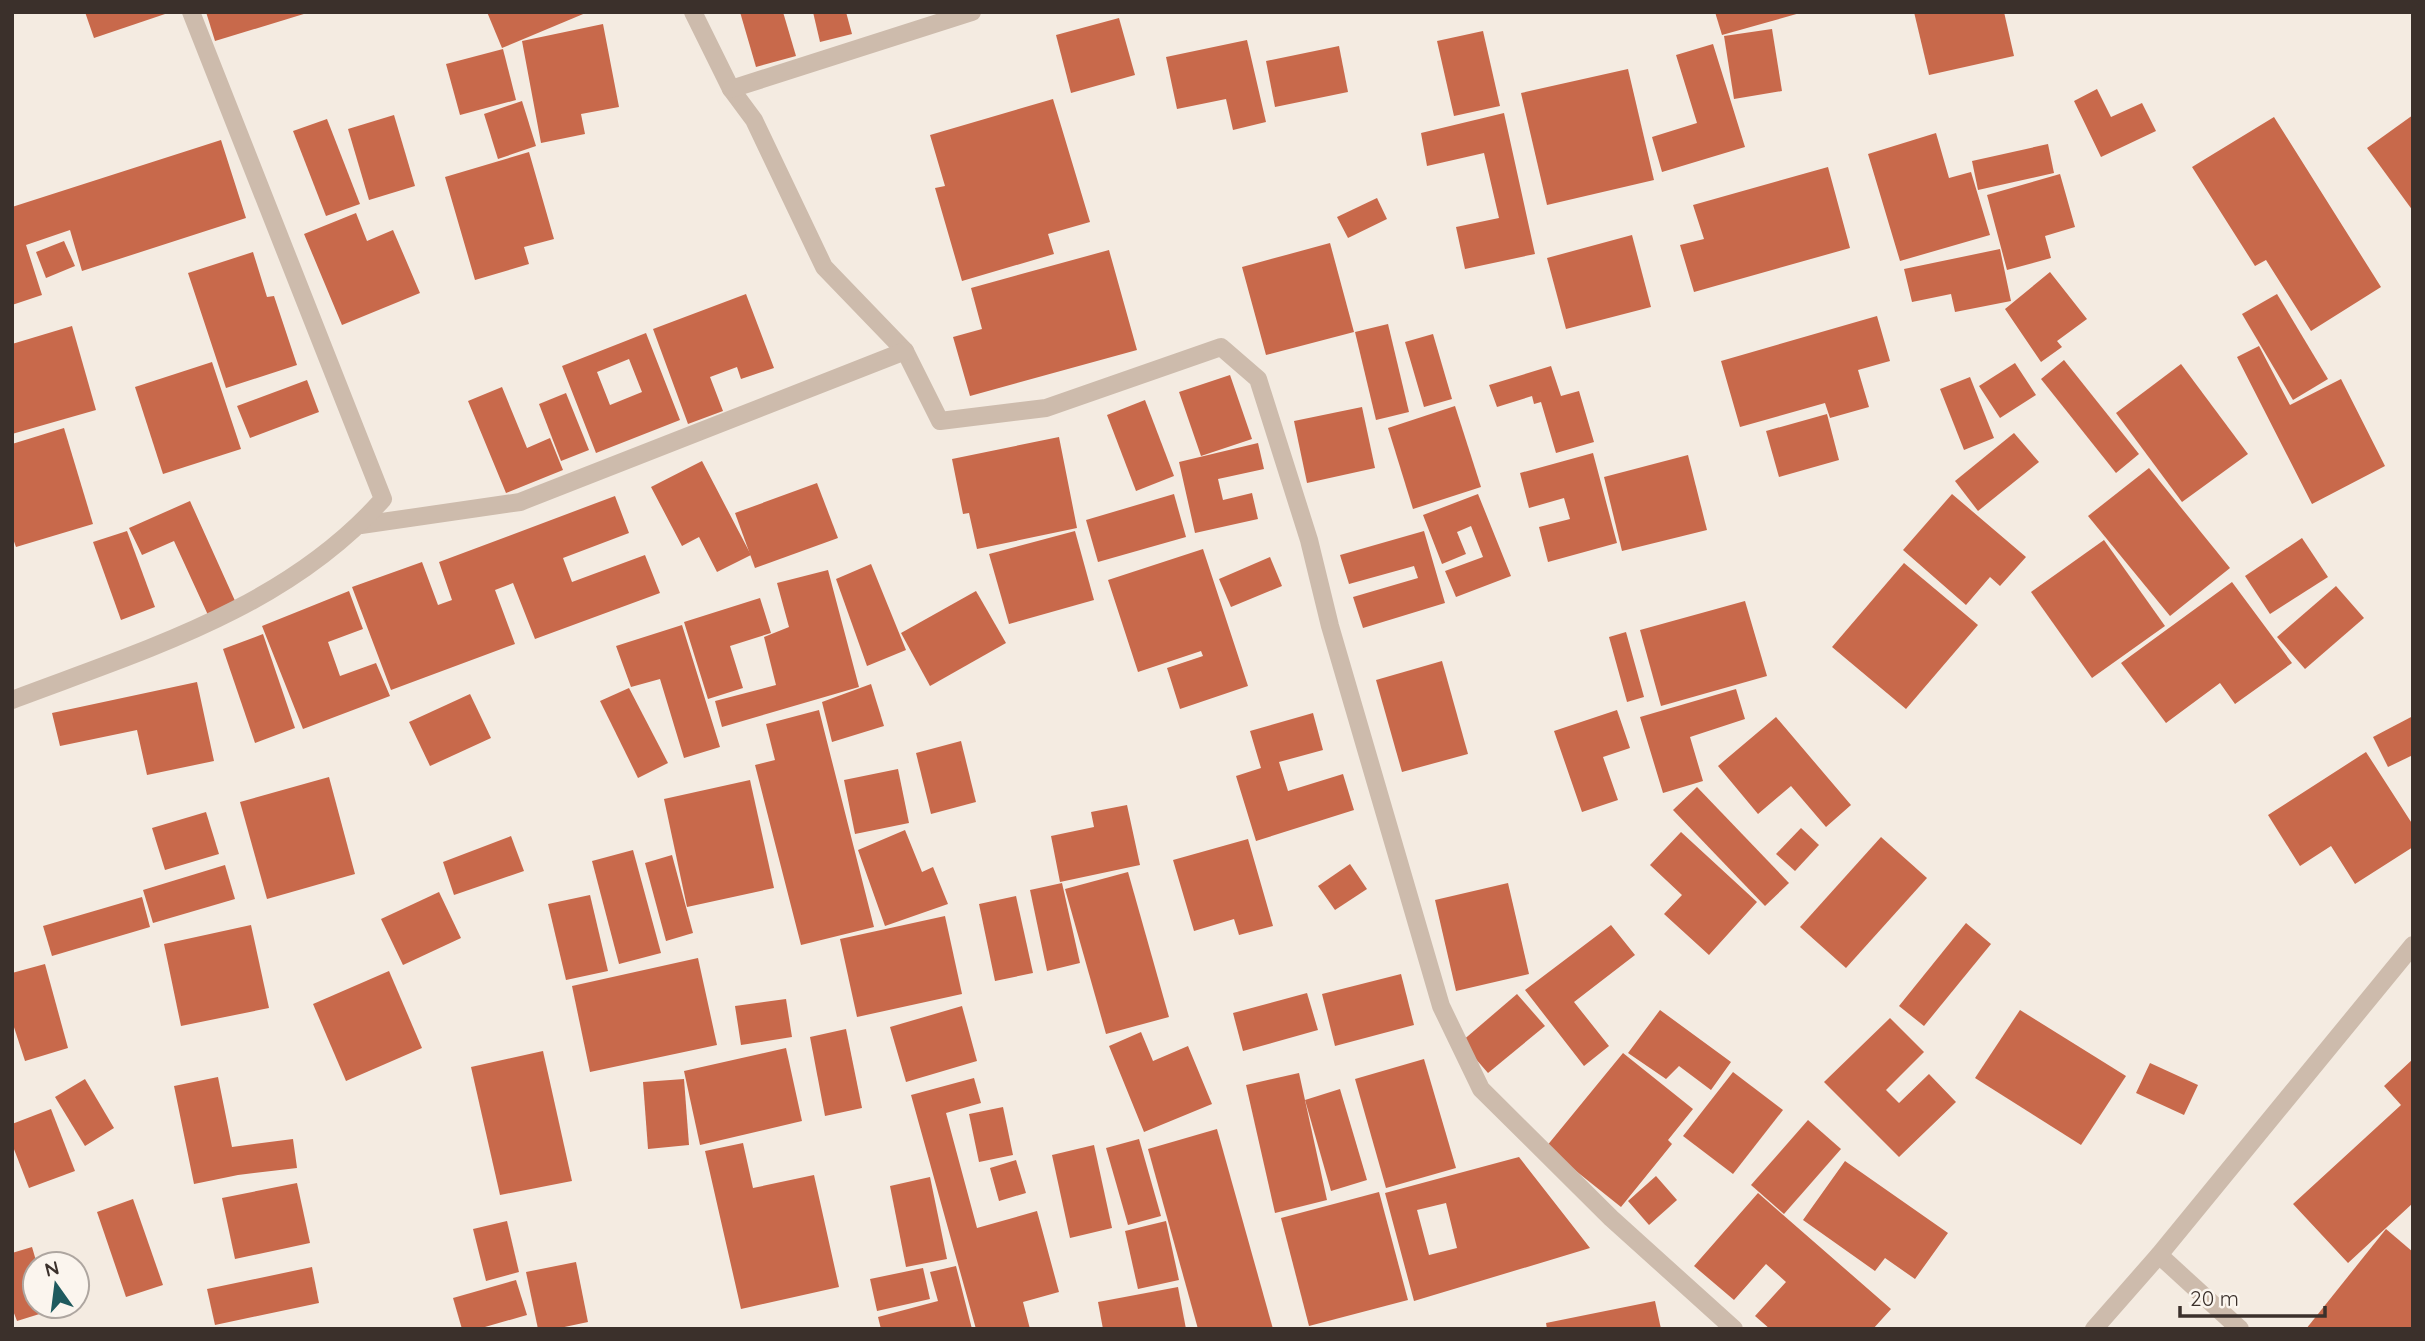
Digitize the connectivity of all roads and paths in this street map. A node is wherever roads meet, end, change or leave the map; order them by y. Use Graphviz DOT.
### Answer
graph roads {
  1 [pos="191,12"];
  2 [pos="693,12"];
  3 [pos="972,12"];
  4 [pos="731,89"];
  5 [pos="905,351"];
  6 [pos="361,524"];
  7 [pos="12,700"];
  8 [pos="2413,945"];
  9 [pos="2159,1255"];
  10 [pos="1734,1329"];
  11 [pos="2094,1329"];
  12 [pos="2240,1329"];
  1 -- 6 [label="street"];
  2 -- 4 [label="street"];
  3 -- 4 [label="street"];
  4 -- 5 [label="street"];
  5 -- 6 [label="street"];
  5 -- 10 [label="street"];
  6 -- 7 [label="street"];
  8 -- 9 [label="street"];
  9 -- 11 [label="street"];
  9 -- 12 [label="street"];
}
